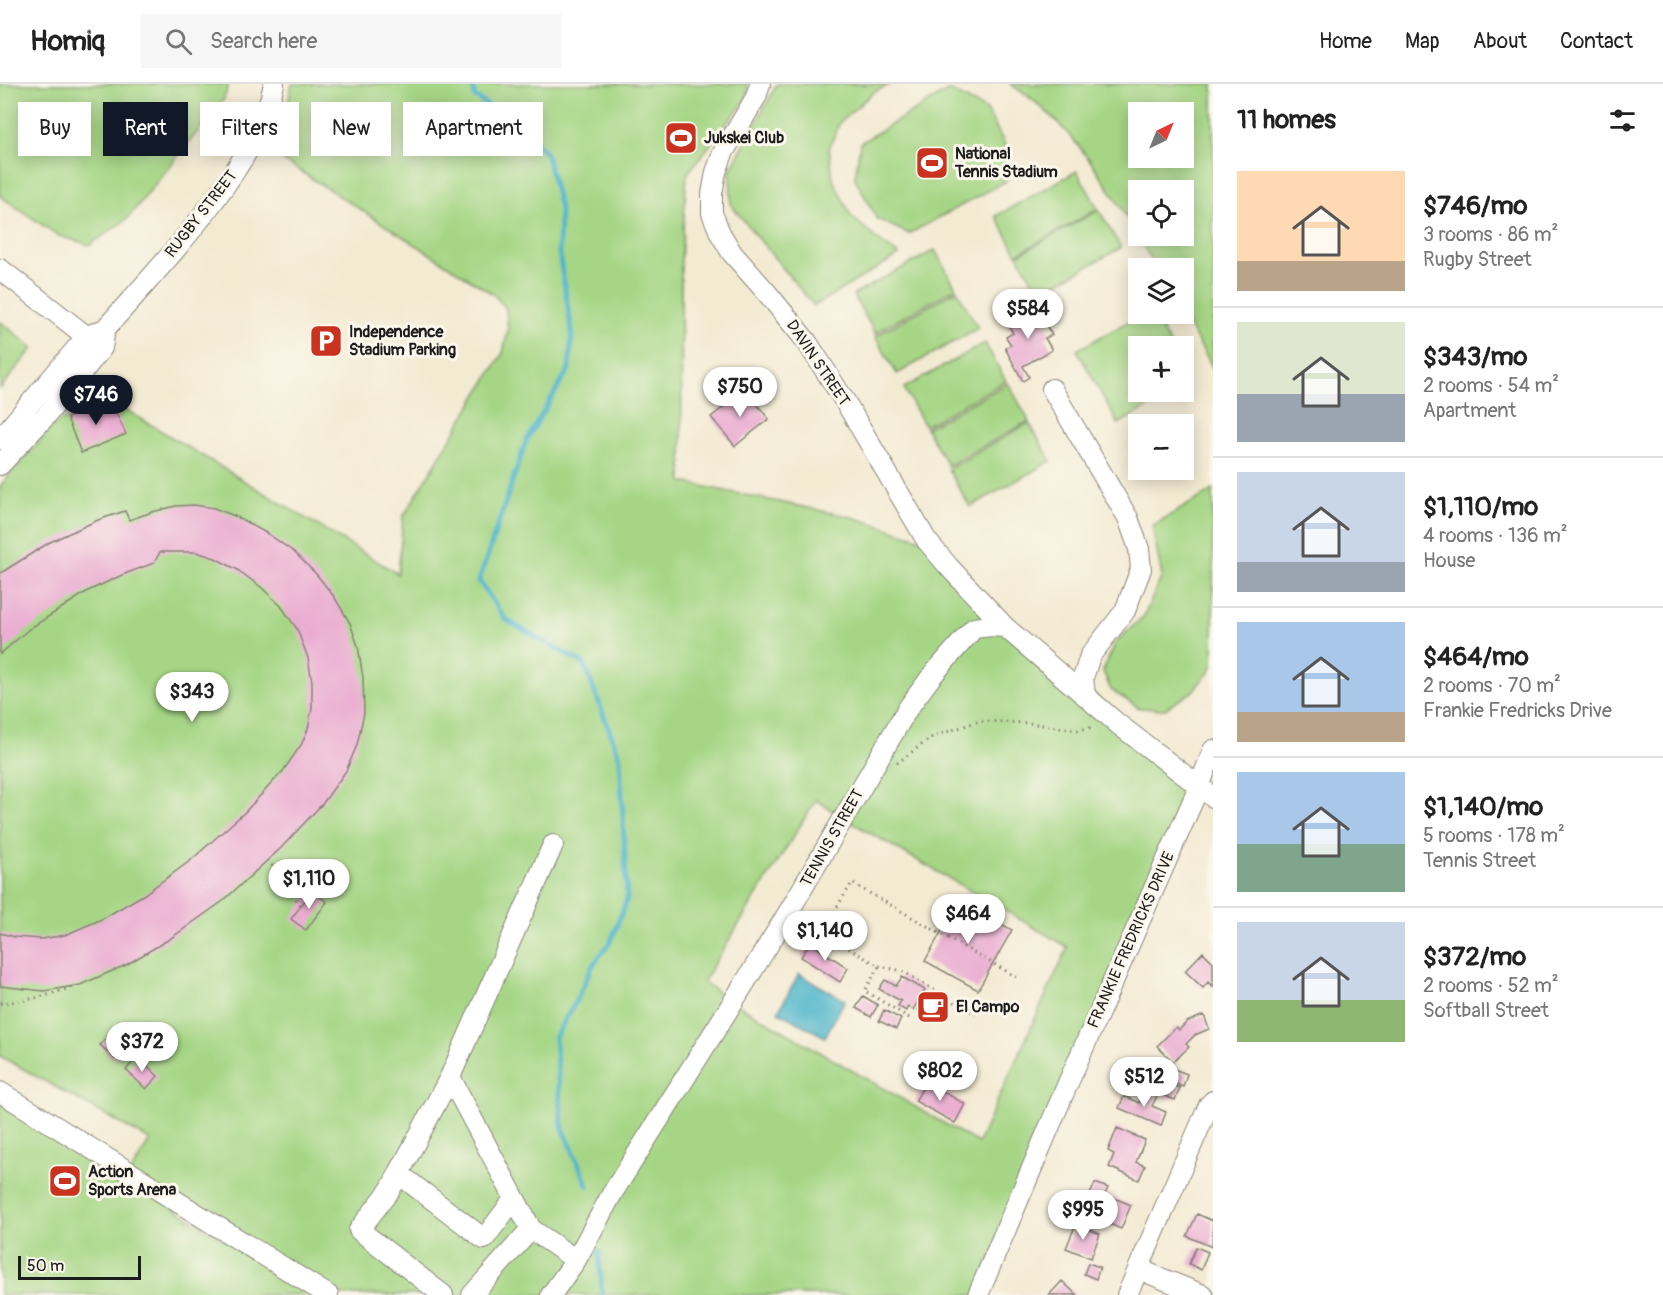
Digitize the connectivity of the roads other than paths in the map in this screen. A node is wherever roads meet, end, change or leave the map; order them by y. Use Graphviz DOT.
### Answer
graph roads {
  1 [pos="274,84"];
  2 [pos="760,84"];
  3 [pos="0,269"];
  4 [pos="0,286"];
  5 [pos="93,343"];
  6 [pos="1052,388"];
  7 [pos="0,439"];
  8 [pos="0,465"];
  9 [pos="1005,627"];
  10 [pos="1085,695"];
  11 [pos="1213,750"];
  12 [pos="1206,792"];
  13 [pos="553,845"];
  14 [pos="450,1077"];
  15 [pos="0,1092"];
  16 [pos="1213,1101"];
  17 [pos="399,1174"];
  18 [pos="514,1199"];
  19 [pos="531,1229"];
  20 [pos="576,1260"];
  21 [pos="1138,1269"];
  22 [pos="328,1295"];
  23 [pos="443,1295"];
  24 [pos="472,1295"];
  25 [pos="550,1295"];
  26 [pos="978,1295"];
  27 [pos="1127,1295"];
  28 [pos="1203,1295"];
  1 -- 5 [label="street, RUGBY STREET"];
  2 -- 9 [label="street, DAVIN STREET"];
  3 -- 5 [label="street"];
  4 -- 5 [label="street"];
  5 -- 7 [label="street, RUGBY STREET"];
  5 -- 8 [label="street, RUGBY STREET"];
  6 -- 10 [label="street"];
  9 -- 10 [label="street"];
  9 -- 20 [label="street, TENNIS STREET"];
  10 -- 12 [label="street"];
  11 -- 12 [label="street, FRANKIE FREDRICKS DRIVE"];
  12 -- 26 [label="street, FRANKIE FREDRICKS DRIVE"];
  13 -- 14 [label="street"];
  14 -- 17 [label="street"];
  14 -- 18 [label="street"];
  15 -- 22 [label="street"];
  16 -- 21 [label="street"];
  17 -- 18 [label="street"];
  17 -- 23 [label="street"];
  18 -- 19 [label="street"];
  19 -- 20 [label="street"];
  19 -- 24 [label="street"];
  20 -- 25 [label="street, TENNIS STREET"];
  21 -- 27 [label="street"];
  21 -- 28 [label="street"];
}
